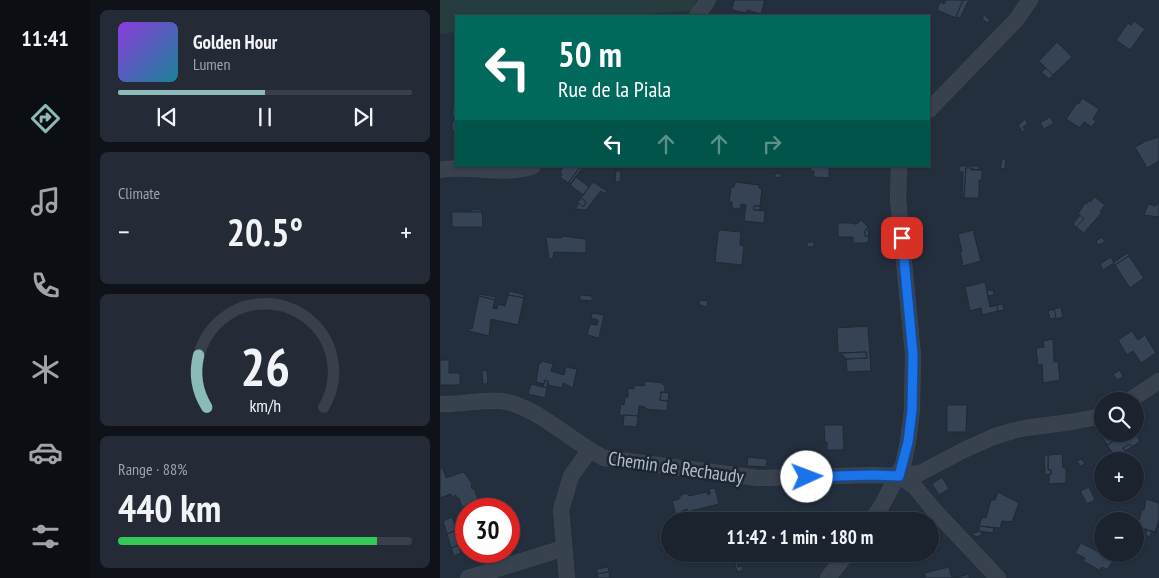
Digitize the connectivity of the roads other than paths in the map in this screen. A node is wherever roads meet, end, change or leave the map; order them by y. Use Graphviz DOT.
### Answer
graph roads {
  1 [pos="708,0"];
  2 [pos="1030,0"];
  3 [pos="698,15"];
  4 [pos="930,109"];
  5 [pos="530,167"];
  6 [pos="899,167"];
  7 [pos="440,170"];
  8 [pos="1159,381"];
  9 [pos="1143,392"];
  10 [pos="440,404"];
  11 [pos="1094,418"];
  12 [pos="589,451"];
  13 [pos="899,476"];
  14 [pos="878,512"];
  15 [pos="564,548"];
  16 [pos="840,562"];
  17 [pos="468,578"];
  18 [pos="567,578"];
  19 [pos="828,578"];
  20 [pos="998,578"];
  1 -- 3 [label="street"];
  2 -- 4 [label="street"];
  5 -- 7 [label="street"];
  6 -- 13 [label="street"];
  8 -- 9 [label="street"];
  10 -- 12 [label="street, Chemin de Rechaudy"];
  11 -- 13 [label="street, Chemin de Rechaudy"];
  12 -- 13 [label="street, Chemin de Rechaudy"];
  12 -- 15 [label="street"];
  13 -- 14 [label="street"];
  13 -- 20 [label="street"];
  15 -- 17 [label="street"];
  15 -- 18 [label="street"];
  16 -- 19 [label="street"];
}
